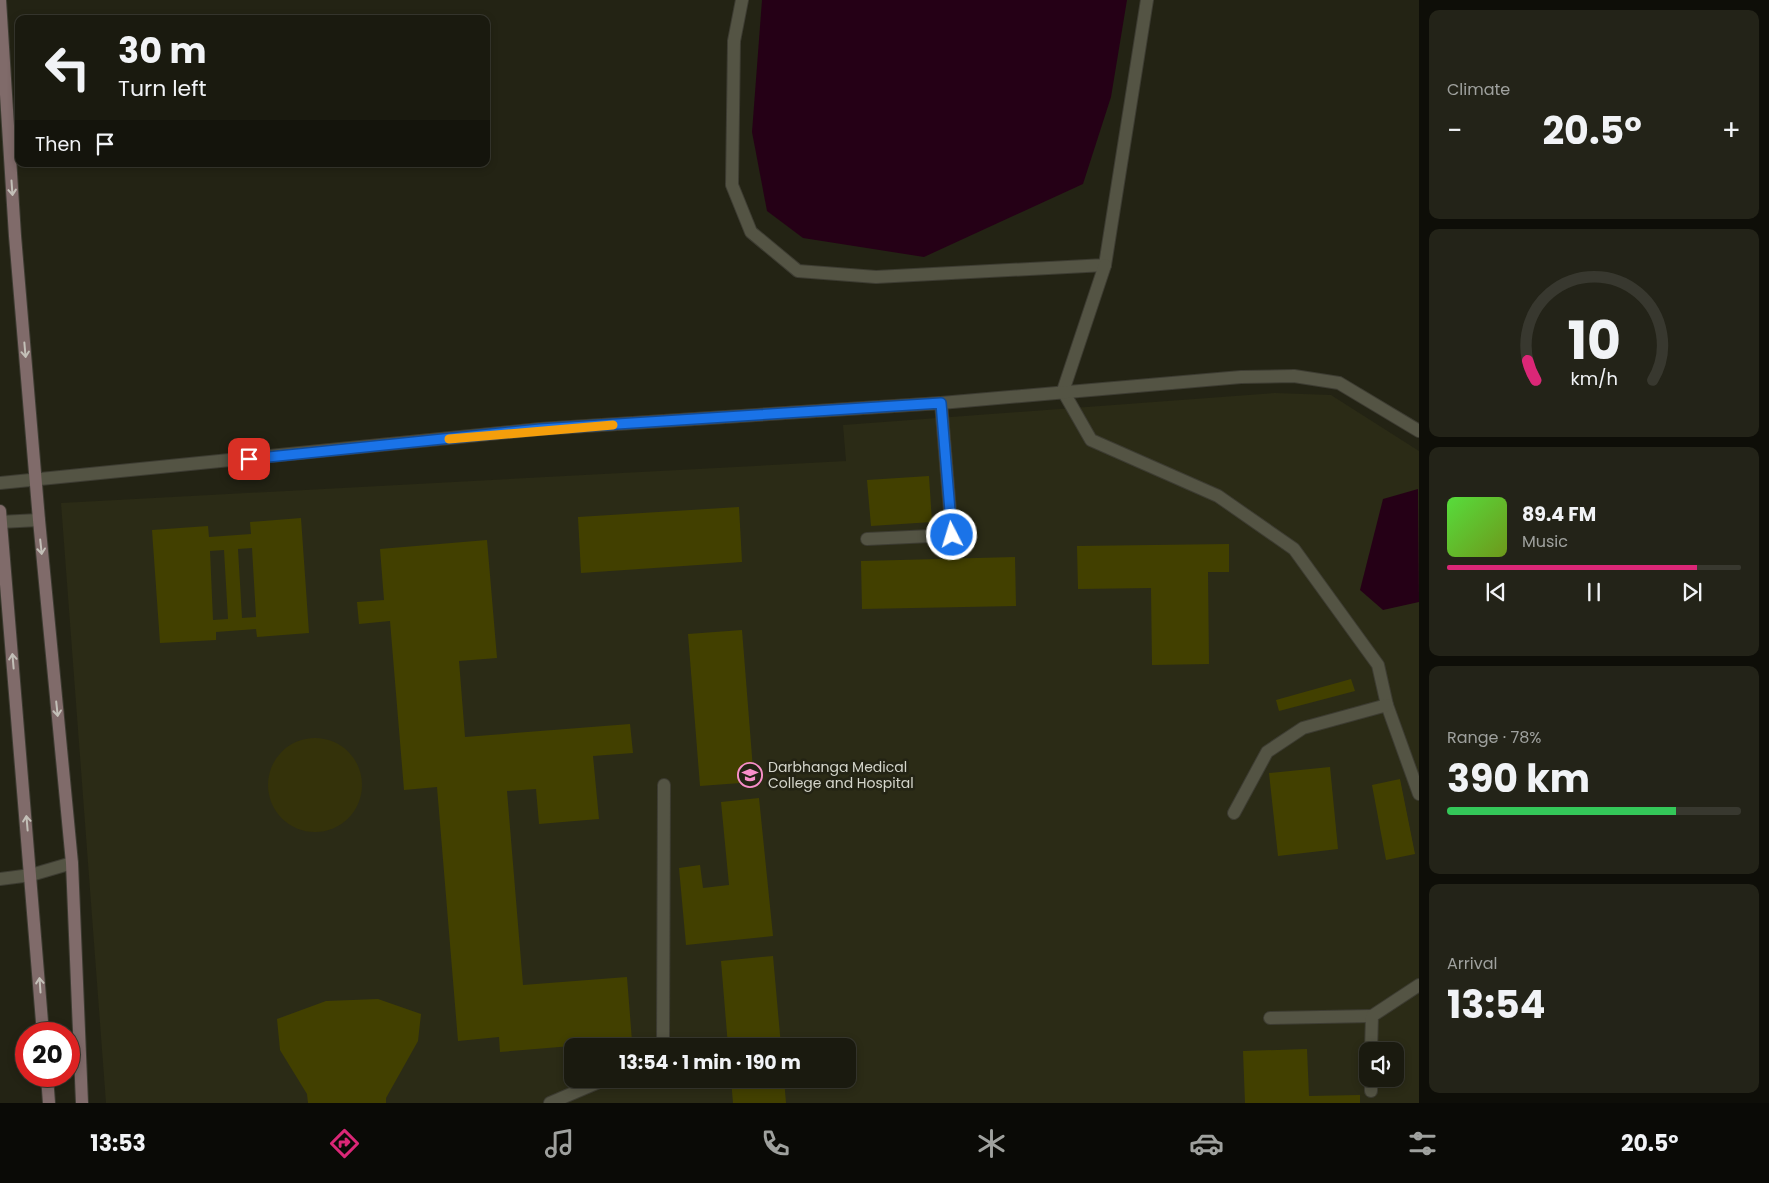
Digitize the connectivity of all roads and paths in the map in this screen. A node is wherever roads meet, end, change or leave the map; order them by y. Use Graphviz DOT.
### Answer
graph roads {
  1 [pos="0,0"];
  2 [pos="742,0"];
  3 [pos="1147,0"];
  4 [pos="4,140"];
  5 [pos="1105,265"];
  6 [pos="1063,391"];
  7 [pos="941,403"];
  8 [pos="1419,432"];
  9 [pos="36,480"];
  10 [pos="0,483"];
  11 [pos="0,519"];
  12 [pos="39,520"];
  13 [pos="867,539"];
  14 [pos="1387,705"];
  15 [pos="664,785"];
  16 [pos="1419,794"];
  17 [pos="1234,813"];
  18 [pos="72,863"];
  19 [pos="31,875"];
  20 [pos="0,879"];
  21 [pos="1419,985"];
  22 [pos="1372,1016"];
  23 [pos="1270,1018"];
  24 [pos="43,1022"];
  25 [pos="663,1038"];
  26 [pos="1371,1042"];
  27 [pos="48,1087"];
  28 [pos="585,1088"];
  29 [pos="49,1103"];
  30 [pos="82,1103"];
  31 [pos="550,1103"];
  1 -- 4 [label="street"];
  2 -- 5 [label="street"];
  3 -- 5 [label="street"];
  4 -- 9 [label="street, one-way"];
  5 -- 6 [label="street"];
  6 -- 7 [label="street"];
  6 -- 8 [label="street"];
  6 -- 14 [label="street"];
  7 -- 9 [label="street"];
  7 -- 13 [label="street"];
  9 -- 10 [label="street"];
  9 -- 12 [label="street"];
  11 -- 12 [label="street"];
  19 -- 11 [label="street, one-way"];
  12 -- 18 [label="street, one-way"];
  14 -- 16 [label="street"];
  14 -- 17 [label="street"];
  15 -- 25 [label="street"];
  18 -- 19 [label="street"];
  18 -- 30 [label="street"];
  19 -- 20 [label="street"];
  24 -- 19 [label="street, one-way"];
  21 -- 22 [label="street"];
  22 -- 23 [label="street"];
  22 -- 26 [label="street"];
  27 -- 29 [label="street"];
  28 -- 31 [label="street"];
}
